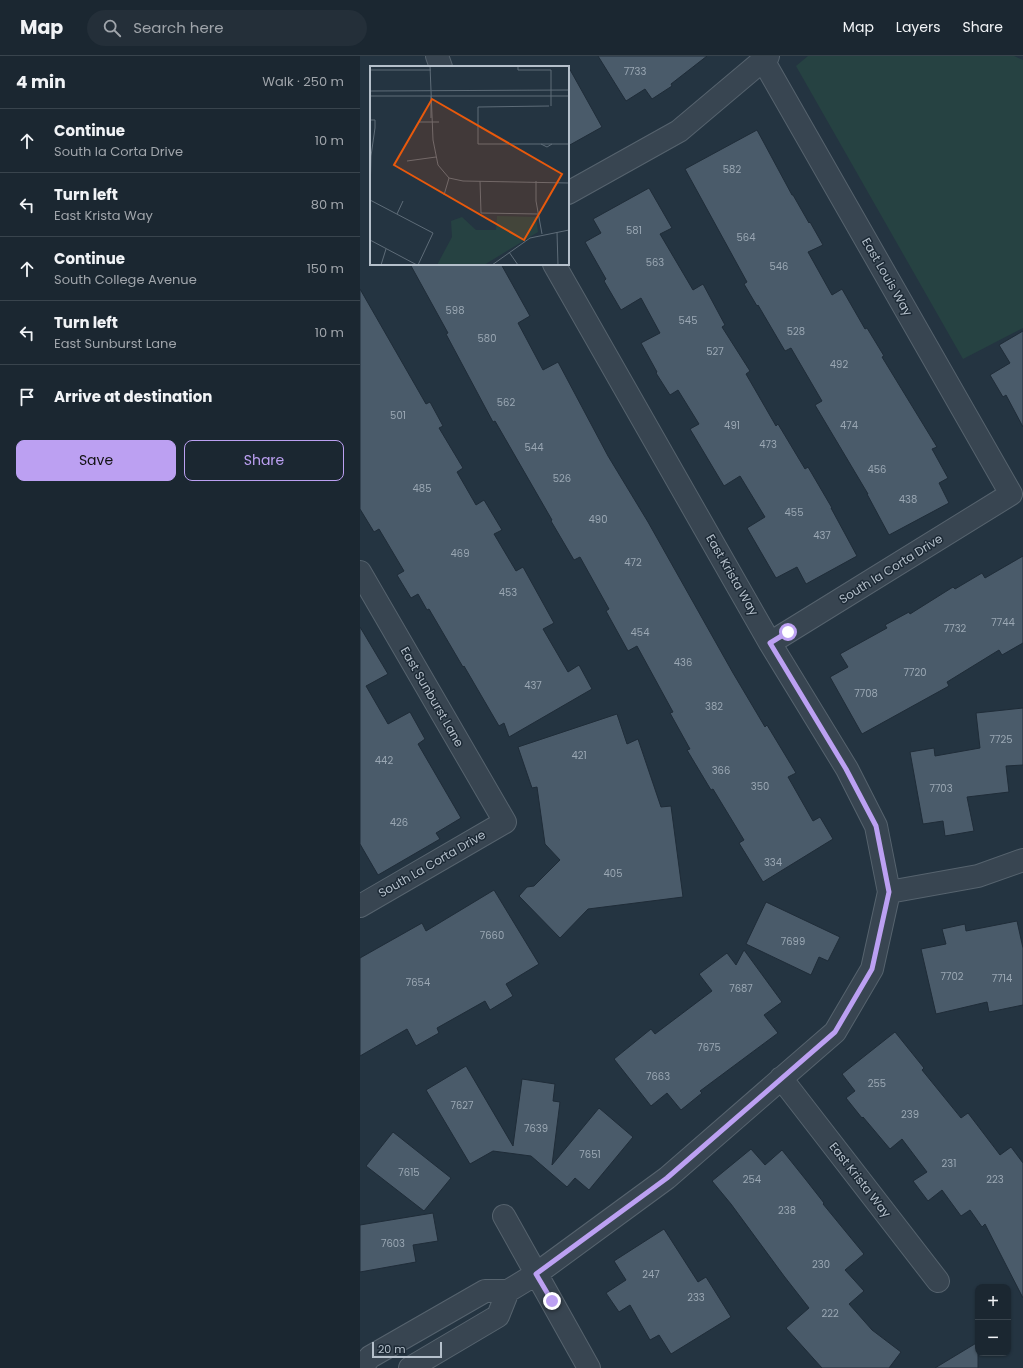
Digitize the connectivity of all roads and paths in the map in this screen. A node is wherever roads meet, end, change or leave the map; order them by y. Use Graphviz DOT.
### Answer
graph roads {
  1 [pos="437,56"];
  2 [pos="766,58"];
  3 [pos="441,66"];
  4 [pos="569,192"];
  5 [pos="555,265"];
  6 [pos="1011,494"];
  7 [pos="360,572"];
  8 [pos="770,643"];
  9 [pos="505,822"];
  10 [pos="1023,860"];
  11 [pos="889,892"];
  12 [pos="360,906"];
  13 [pos="781,1078"];
  14 [pos="504,1216"];
  15 [pos="536,1274"];
  16 [pos="938,1282"];
  17 [pos="508,1291"];
  18 [pos="442,1316"];
  19 [pos="456,1342"];
  20 [pos="361,1368"];
  21 [pos="410,1368"];
  22 [pos="589,1368"];
  1 -- 3 [label="street"];
  2 -- 4 [label="street"];
  2 -- 6 [label="street, East Louis Way"];
  5 -- 8 [label="street, East Krista Way"];
  6 -- 8 [label="street, South la Corta Drive"];
  7 -- 9 [label="street, East Sunburst Lane"];
  8 -- 11 [label="street, East Krista Way"];
  9 -- 12 [label="street, South La Corta Drive"];
  10 -- 11 [label="street"];
  11 -- 13 [label="street"];
  13 -- 15 [label="street"];
  13 -- 16 [label="street, East Krista Way"];
  14 -- 15 [label="street"];
  15 -- 17 [label="street"];
  15 -- 22 [label="street"];
  17 -- 18 [label="street"];
  17 -- 19 [label="street"];
  18 -- 19 [label="street"];
  18 -- 20 [label="street"];
  19 -- 21 [label="street"];
}
